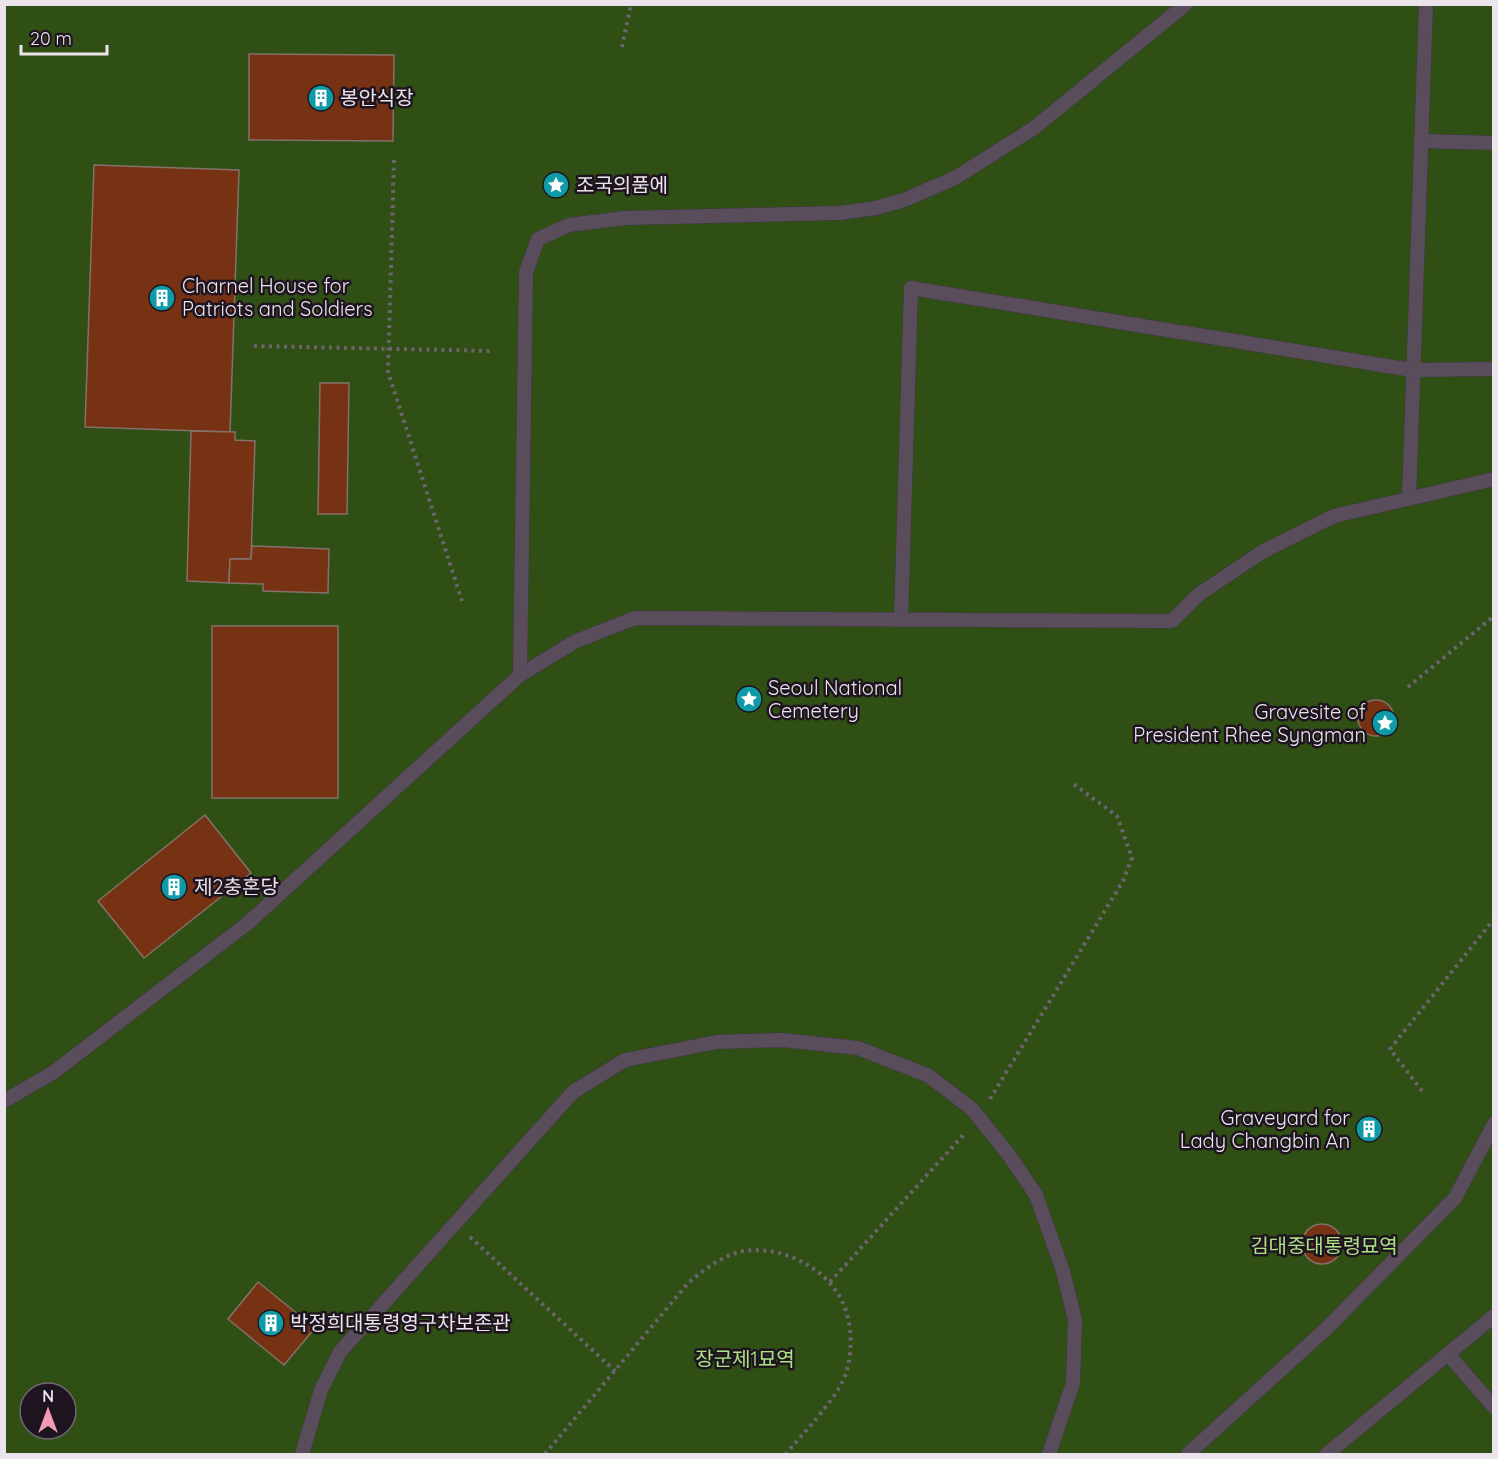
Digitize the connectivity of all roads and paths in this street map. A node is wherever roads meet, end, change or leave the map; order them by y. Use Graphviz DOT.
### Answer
graph roads {
  1 [pos="632,4"];
  2 [pos="1186,4"];
  3 [pos="1426,4"];
  4 [pos="622,47"];
  5 [pos="1421,141"];
  6 [pos="1494,143"];
  7 [pos="394,160"];
  8 [pos="254,346"];
  9 [pos="388,349"];
  10 [pos="494,351"];
  11 [pos="1494,369"];
  12 [pos="1412,370"];
  13 [pos="1494,479"];
  14 [pos="1409,499"];
  15 [pos="462,601"];
  16 [pos="1494,615"];
  17 [pos="901,620"];
  18 [pos="520,675"];
  19 [pos="1408,687"];
  20 [pos="1072,783"];
  21 [pos="1494,919"];
  22 [pos="1422,1091"];
  23 [pos="4,1101"];
  24 [pos="979,1118"];
  25 [pos="1494,1124"];
  26 [pos="455,1224"];
  27 [pos="830,1282"];
  28 [pos="1494,1316"];
  29 [pos="1448,1354"];
  30 [pos="615,1371"];
  31 [pos="1494,1407"];
  32 [pos="302,1455"];
  33 [pos="545,1455"];
  34 [pos="786,1455"];
  35 [pos="1049,1455"];
  36 [pos="1188,1455"];
  37 [pos="1327,1455"];
  1 -- 4 [label="path"];
  2 -- 18 [label="lane"];
  3 -- 5 [label="lane"];
  5 -- 6 [label="lane"];
  5 -- 12 [label="lane"];
  7 -- 9 [label="path"];
  8 -- 9 [label="path"];
  9 -- 10 [label="path"];
  9 -- 15 [label="path"];
  11 -- 12 [label="lane"];
  12 -- 14 [label="lane"];
  12 -- 17 [label="lane"];
  13 -- 14 [label="lane"];
  14 -- 17 [label="lane"];
  16 -- 19 [label="path"];
  17 -- 18 [label="lane"];
  18 -- 23 [label="lane"];
  20 -- 24 [label="path"];
  21 -- 22 [label="path"];
  24 -- 26 [label="lane"];
  24 -- 27 [label="path"];
  24 -- 35 [label="lane"];
  25 -- 36 [label="lane"];
  26 -- 30 [label="path"];
  26 -- 32 [label="lane"];
  27 -- 30 [label="path"];
  27 -- 34 [label="path"];
  28 -- 29 [label="lane"];
  29 -- 31 [label="lane"];
  29 -- 37 [label="lane"];
  30 -- 33 [label="path"];
}
